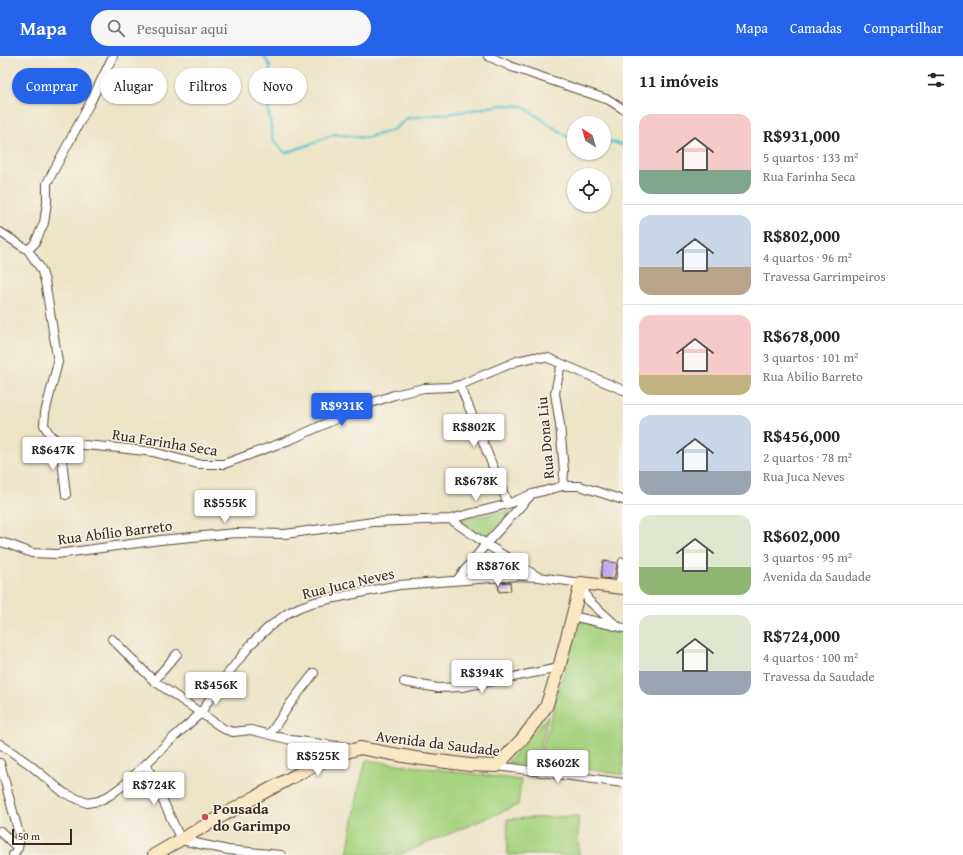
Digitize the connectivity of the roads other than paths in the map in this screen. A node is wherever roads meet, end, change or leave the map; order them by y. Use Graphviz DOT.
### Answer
graph roads {
  1 [pos="113,56"];
  2 [pos="488,56"];
  3 [pos="623,109"];
  4 [pos="0,232"];
  5 [pos="28,250"];
  6 [pos="560,364"];
  7 [pos="460,385"];
  8 [pos="623,390"];
  9 [pos="60,443"];
  10 [pos="563,486"];
  11 [pos="532,494"];
  12 [pos="66,495"];
  13 [pos="623,500"];
  14 [pos="508,504"];
  15 [pos="450,519"];
  16 [pos="0,542"];
  17 [pos="486,544"];
  18 [pos="623,562"];
  19 [pos="538,577"];
  20 [pos="457,580"];
  21 [pos="581,583"];
  22 [pos="621,588"];
  23 [pos="572,616"];
  24 [pos="620,627"];
  25 [pos="112,639"];
  26 [pos="177,654"];
  27 [pos="559,668"];
  28 [pos="314,673"];
  29 [pos="154,681"];
  30 [pos="404,682"];
  31 [pos="201,713"];
  32 [pos="270,734"];
  33 [pos="0,744"];
  34 [pos="360,748"];
  35 [pos="0,763"];
  36 [pos="146,764"];
  37 [pos="497,766"];
  38 [pos="623,783"];
  39 [pos="0,831"];
  40 [pos="180,840"];
  41 [pos="18,848"];
  42 [pos="13,855"];
  43 [pos="154,855"];
  44 [pos="281,855"];
  1 -- 5 [label="street"];
  2 -- 3 [label="street"];
  4 -- 5 [label="street"];
  5 -- 9 [label="street"];
  6 -- 7 [label="street, Rua Farinha Seca"];
  6 -- 8 [label="street, Rua Farinha Seca"];
  6 -- 10 [label="street, Rua Dona Liu"];
  7 -- 9 [label="street, Rua Farinha Seca"];
  7 -- 14 [label="street"];
  9 -- 12 [label="street"];
  10 -- 11 [label="street, Rua Abílio Barreto"];
  10 -- 13 [label="street, Rua Abílio Barreto"];
  11 -- 14 [label="street, Rua Abílio Barreto"];
  11 -- 17 [label="street"];
  14 -- 15 [label="street, Rua Abílio Barreto"];
  15 -- 16 [label="street, Rua Abílio Barreto"];
  15 -- 17 [label="street"];
  17 -- 19 [label="street"];
  17 -- 20 [label="street"];
  18 -- 22 [label="street"];
  19 -- 20 [label="street, Rua Juca Neves"];
  19 -- 21 [label="street, Rua Juca Neves"];
  20 -- 31 [label="street, Rua Juca Neves"];
  21 -- 22 [label="street"];
  21 -- 23 [label="street"];
  21 -- 24 [label="street"];
  23 -- 24 [label="street"];
  23 -- 27 [label="street"];
  25 -- 29 [label="street"];
  26 -- 29 [label="street"];
  27 -- 30 [label="street"];
  27 -- 37 [label="street"];
  28 -- 32 [label="street"];
  29 -- 31 [label="street"];
  31 -- 32 [label="street"];
  31 -- 36 [label="street, Rua Juca Neves"];
  32 -- 34 [label="street"];
  33 -- 36 [label="street, Rua Juca Neves"];
  34 -- 37 [label="street, Avenida da Saudade"];
  34 -- 40 [label="street, Avenida da Saudade"];
  35 -- 41 [label="street"];
  36 -- 40 [label="street"];
  37 -- 38 [label="street, Avenida da Saudade"];
  39 -- 41 [label="street"];
  40 -- 43 [label="street, Avenida da Saudade"];
  40 -- 44 [label="street"];
  41 -- 42 [label="street"];
}
